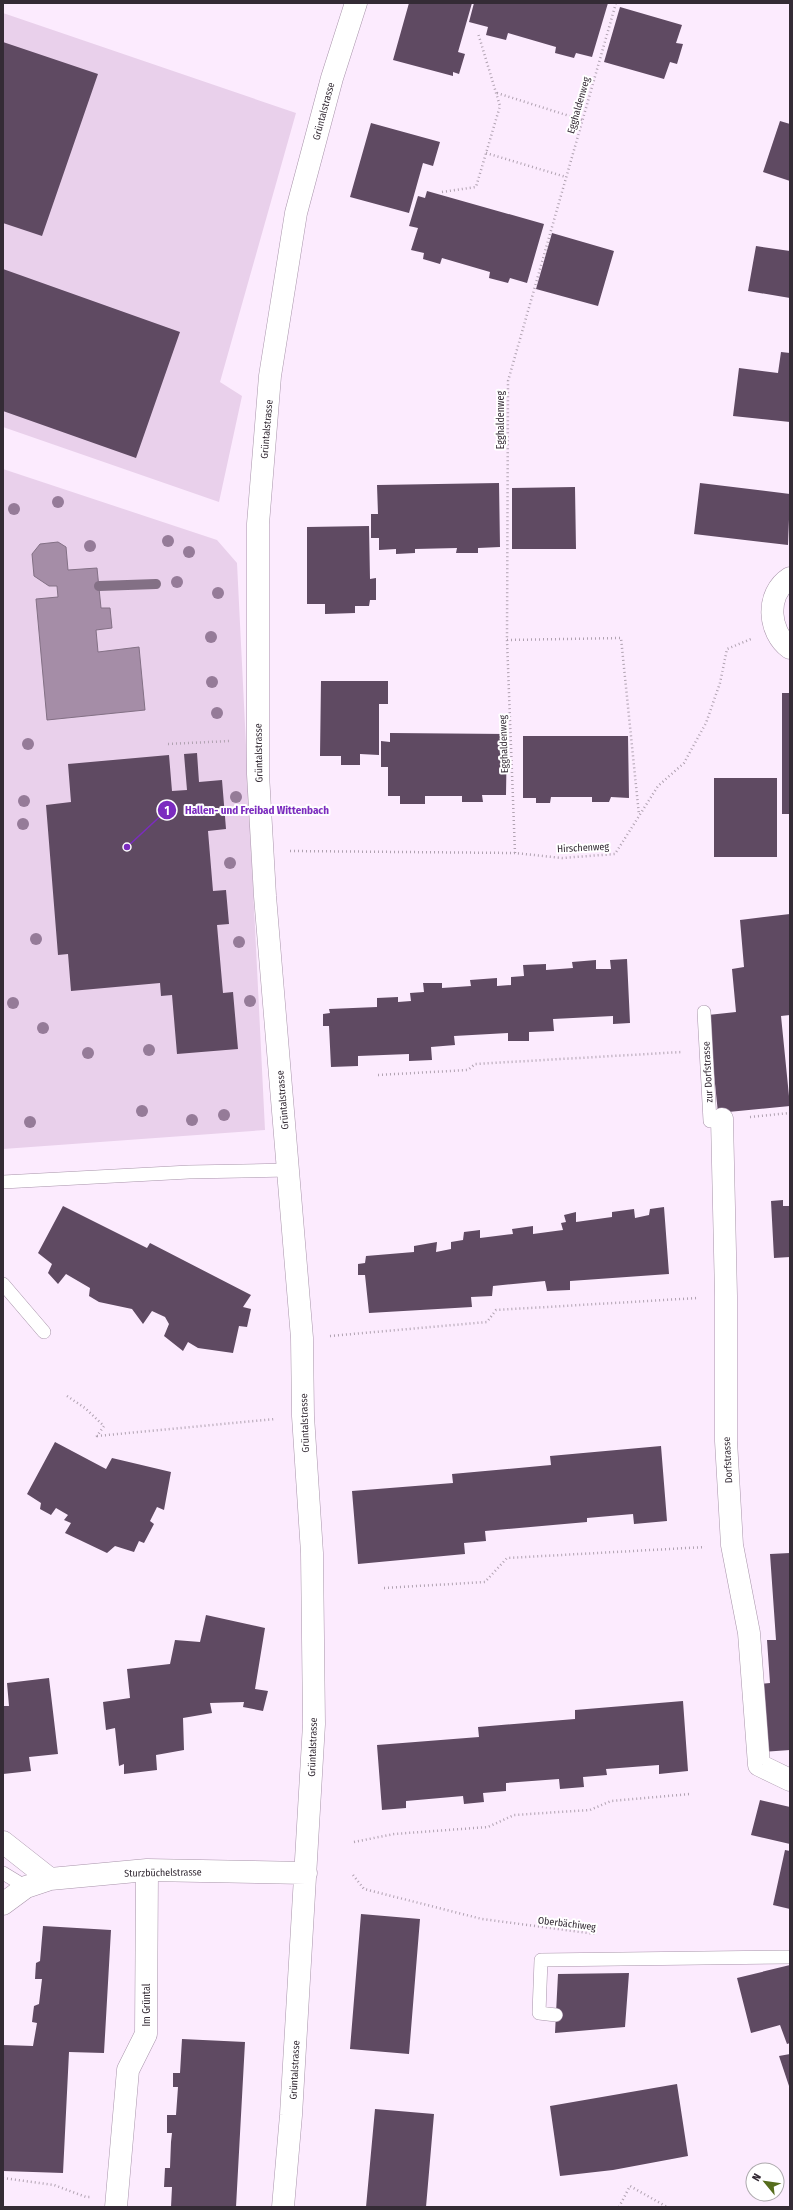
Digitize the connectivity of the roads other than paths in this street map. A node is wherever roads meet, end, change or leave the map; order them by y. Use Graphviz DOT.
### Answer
graph roads {
  1 [pos="356,3"];
  2 [pos="790,578"];
  3 [pos="783,640"];
  4 [pos="704,1012"];
  5 [pos="722,1119"];
  6 [pos="288,1170"];
  7 [pos="3,1182"];
  8 [pos="3,1284"];
  9 [pos="44,1332"];
  10 [pos="790,1780"];
  11 [pos="3,1842"];
  12 [pos="147,1870"];
  13 [pos="3,1873"];
  14 [pos="306,1873"];
  15 [pos="50,1879"];
  16 [pos="26,1887"];
  17 [pos="3,1904"];
  18 [pos="790,1958"];
  19 [pos="556,2015"];
  20 [pos="116,2200"];
  21 [pos="283,2207"];
  1 -- 6 [label="street, Grüntalstrasse"];
  2 -- 3 [label="street"];
  4 -- 5 [label="lane, zur Dorfstrasse"];
  5 -- 10 [label="street, Dorfstrasse"];
  6 -- 7 [label="lane"];
  6 -- 14 [label="street, Grüntalstrasse"];
  8 -- 9 [label="lane"];
  11 -- 15 [label="street"];
  12 -- 14 [label="street, Sturzbüchelstrasse"];
  12 -- 15 [label="street, Sturzbüchelstrasse"];
  12 -- 20 [label="street, Im Grüntal"];
  13 -- 16 [label="lane"];
  14 -- 21 [label="street, Grüntalstrasse"];
  15 -- 16 [label="street, Sturzbüchelstrasse"];
  16 -- 17 [label="street, Sturzbüchelstrasse"];
  18 -- 19 [label="lane"];
}
